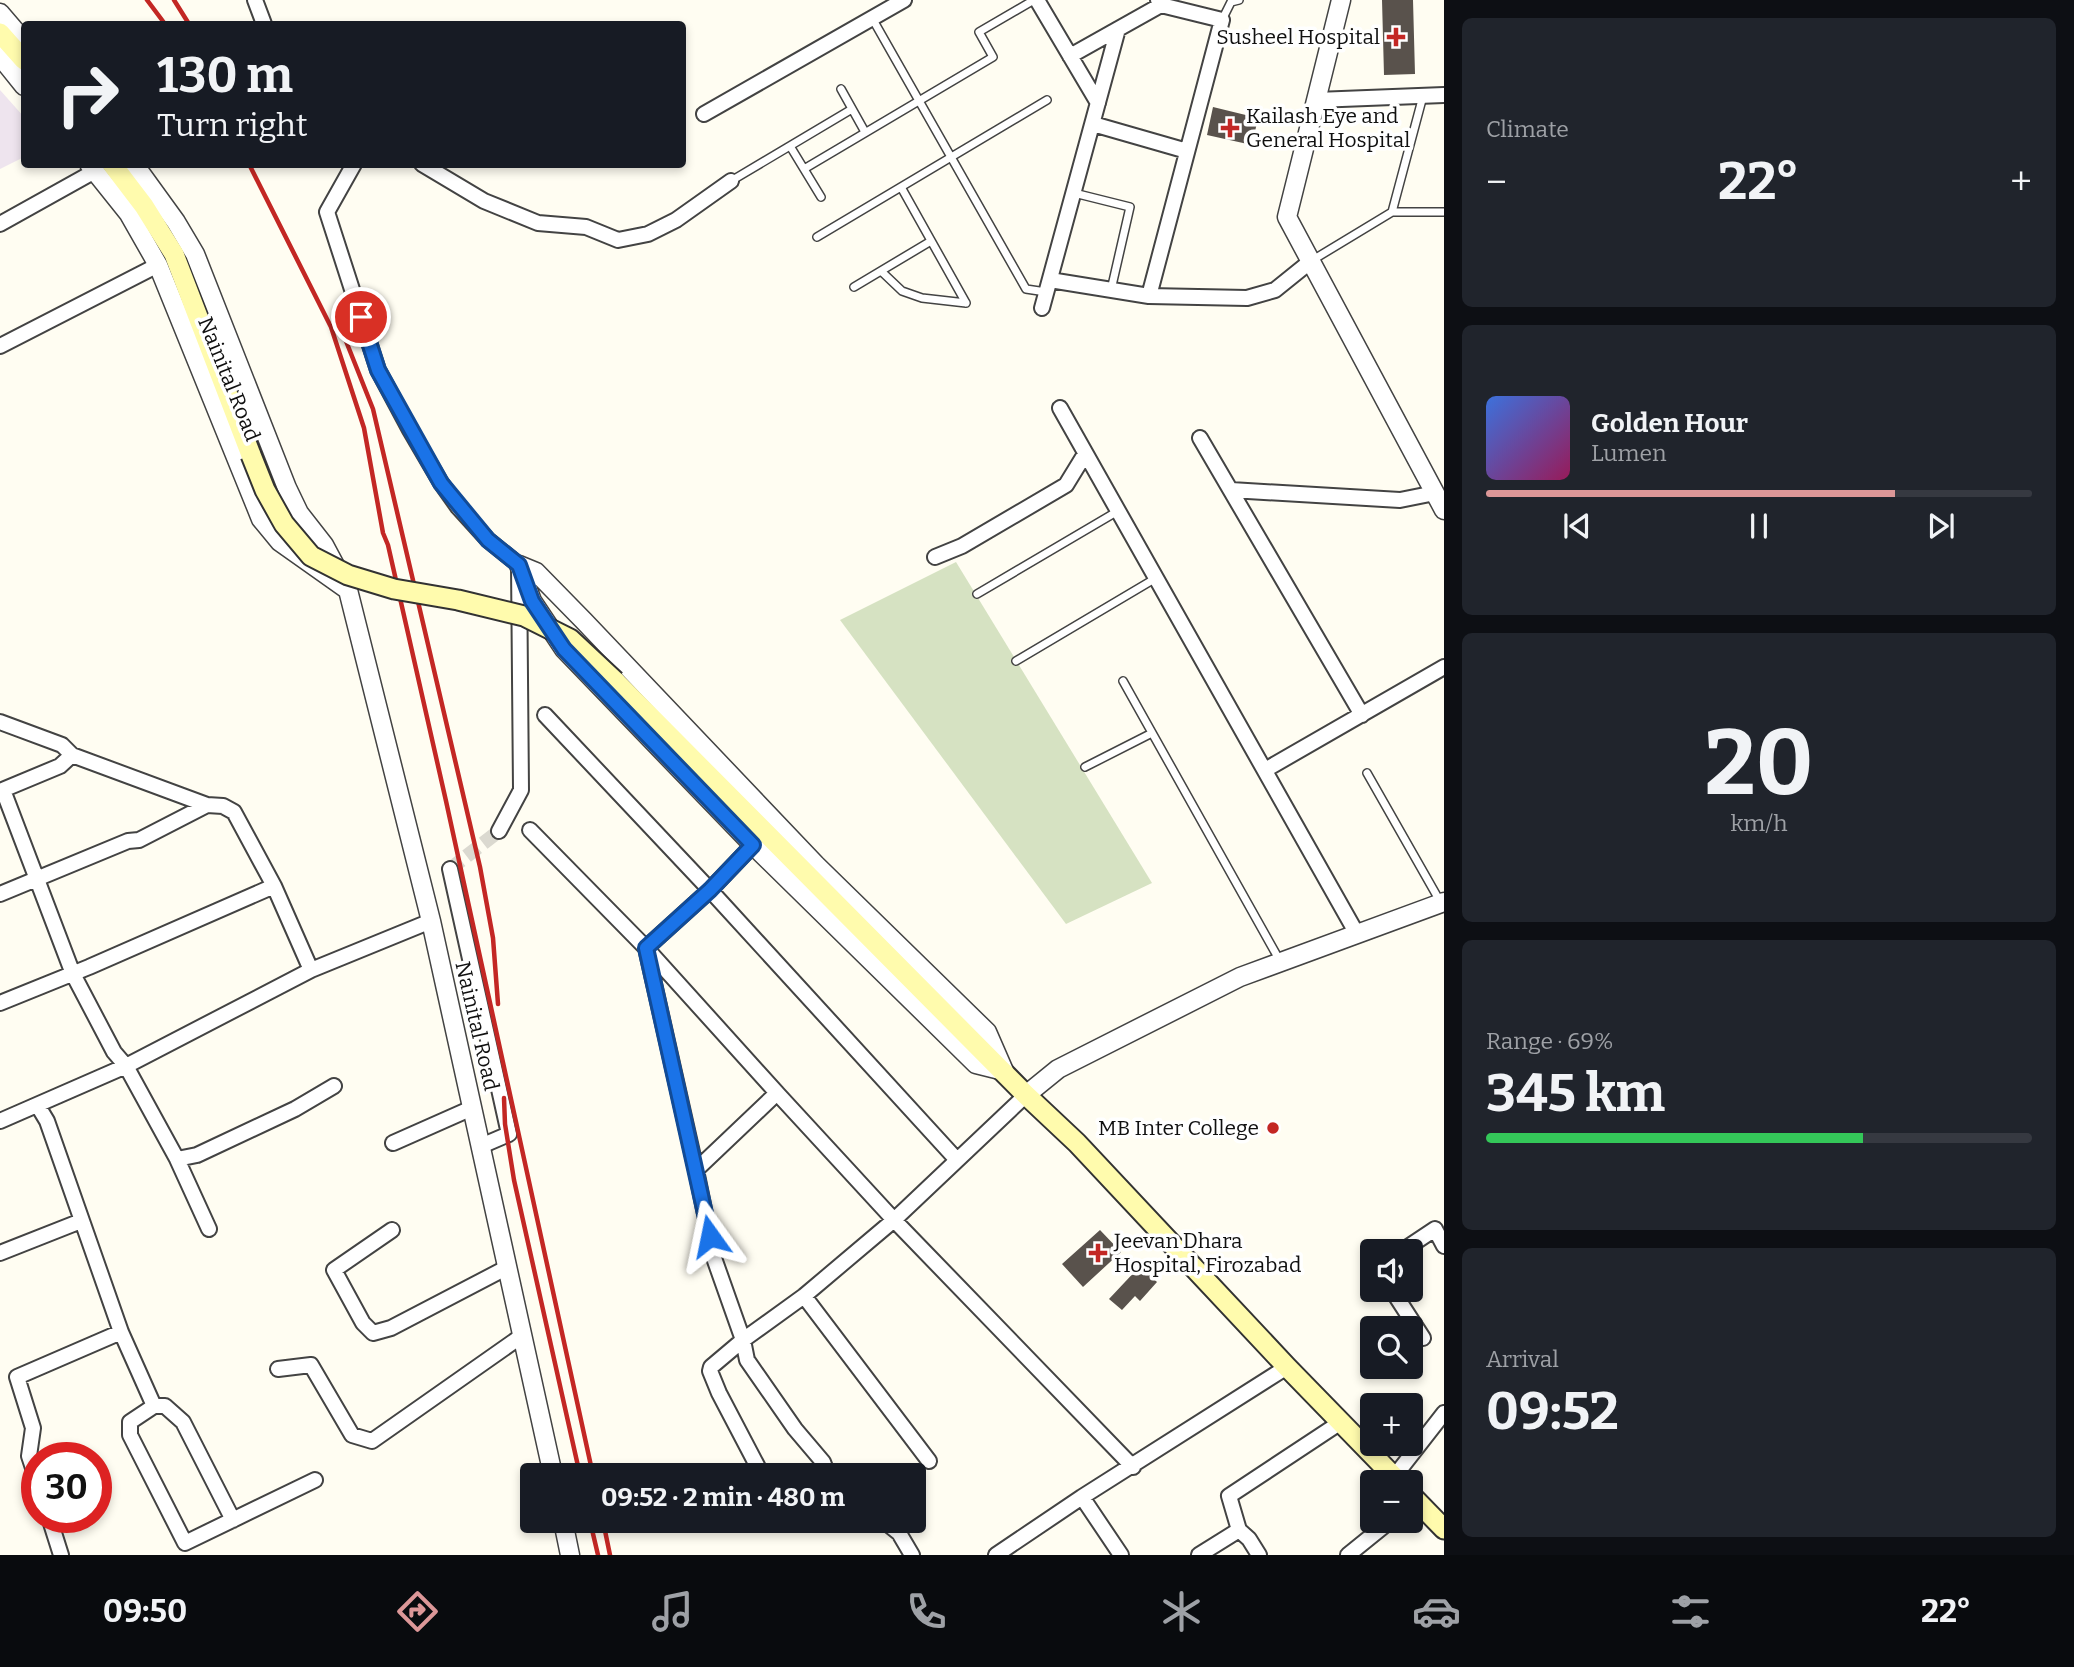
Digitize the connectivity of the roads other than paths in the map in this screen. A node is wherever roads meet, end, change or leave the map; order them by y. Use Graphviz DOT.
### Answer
graph roads {
  1 [pos="255,0"];
  2 [pos="904,0"];
  3 [pos="1036,0"];
  4 [pos="1239,0"];
  5 [pos="1341,0"];
  6 [pos="1160,2"];
  7 [pos="0,13"];
  8 [pos="872,18"];
  9 [pos="1222,20"];
  10 [pos="263,21"];
  11 [pos="1118,29"];
  12 [pos="0,33"];
  13 [pos="21,37"];
  14 [pos="0,56"];
  15 [pos="1070,56"];
  16 [pos="21,57"];
  17 [pos="21,82"];
  18 [pos="841,89"];
  19 [pos="1444,95"];
  20 [pos="1423,96"];
  21 [pos="1047,100"];
  22 [pos="1316,100"];
  23 [pos="919,101"];
  24 [pos="1098,103"];
  25 [pos="852,109"];
  26 [pos="704,114"];
  27 [pos="1093,124"];
  28 [pos="865,132"];
  29 [pos="790,146"];
  30 [pos="1187,151"];
  31 [pos="951,157"];
  32 [pos="97,168"];
  33 [pos="100,168"];
  34 [pos="100,168"];
  35 [pos="137,168"];
  36 [pos="352,168"];
  37 [pos="429,168"];
  38 [pos="804,169"];
  39 [pos="730,181"];
  40 [pos="901,187"];
  41 [pos="1074,193"];
  42 [pos="821,197"];
  43 [pos="1392,212"];
  44 [pos="1444,212"];
  45 [pos="0,224"];
  46 [pos="817,237"];
  47 [pos="931,241"];
  48 [pos="1311,261"];
  49 [pos="158,265"];
  50 [pos="881,271"];
  51 [pos="1048,286"];
  52 [pos="854,287"];
  53 [pos="1111,290"];
  54 [pos="1149,296"];
  55 [pos="1042,308"];
  56 [pos="0,346"];
  57 [pos="1059,408"];
  58 [pos="1200,438"];
  59 [pos="1085,454"];
  60 [pos="1231,490"];
  61 [pos="1435,493"];
  62 [pos="1444,510"];
  63 [pos="1118,511"];
  64 [pos="324,545"];
  65 [pos="935,557"];
  66 [pos="304,560"];
  67 [pos="519,565"];
  68 [pos="1156,578"];
  69 [pos="348,590"];
  70 [pos="977,594"];
  71 [pos="1016,661"];
  72 [pos="1444,667"];
  73 [pos="1123,681"];
  74 [pos="545,715"];
  75 [pos="1362,715"];
  76 [pos="0,722"];
  77 [pos="1152,733"];
  78 [pos="72,755"];
  79 [pos="1085,767"];
  80 [pos="1265,771"];
  81 [pos="1367,772"];
  82 [pos="1,791"];
  83 [pos="208,805"];
  84 [pos="530,830"];
  85 [pos="499,831"];
  86 [pos="753,845"];
  87 [pos="450,869"];
  88 [pos="36,880"];
  89 [pos="274,886"];
  90 [pos="710,890"];
  91 [pos="0,894"];
  92 [pos="1443,903"];
  93 [pos="430,921"];
  94 [pos="1357,934"];
  95 [pos="646,948"];
  96 [pos="1280,962"];
  97 [pos="311,970"];
  98 [pos="73,974"];
  99 [pos="0,1003"];
  100 [pos="126,1066"];
  101 [pos="1004,1071"];
  102 [pos="334,1086"];
  103 [pos="777,1093"];
  104 [pos="1026,1095"];
  105 [pos="37,1107"];
  106 [pos="472,1108"];
  107 [pos="0,1121"];
  108 [pos="393,1143"];
  109 [pos="481,1146"];
  110 [pos="177,1159"];
  111 [pos="957,1160"];
  112 [pos="696,1170"];
  113 [pos="894,1220"];
  114 [pos="81,1221"];
  115 [pos="209,1229"];
  116 [pos="392,1230"];
  117 [pos="1420,1239"];
  118 [pos="1444,1246"];
  119 [pos="0,1253"];
  120 [pos="508,1267"];
  121 [pos="804,1296"];
  122 [pos="121,1332"];
  123 [pos="523,1335"];
  124 [pos="743,1340"];
  125 [pos="1287,1367"];
  126 [pos="278,1369"];
  127 [pos="154,1406"];
  128 [pos="1444,1413"];
  129 [pos="1341,1422"];
  130 [pos="31,1442"];
  131 [pos="929,1461"];
  132 [pos="550,1463"];
  133 [pos="756,1463"];
  134 [pos="823,1463"];
  135 [pos="1133,1466"];
  136 [pos="1387,1470"];
  137 [pos="1404,1470"];
  138 [pos="315,1480"];
  139 [pos="1082,1497"];
  140 [pos="1423,1509"];
  141 [pos="233,1520"];
  142 [pos="1444,1529"];
  143 [pos="1239,1530"];
  144 [pos="54,1533"];
  145 [pos="565,1533"];
  146 [pos="900,1533"];
  147 [pos="1375,1533"];
  148 [pos="61,1555"];
  149 [pos="570,1555"];
  150 [pos="912,1555"];
  151 [pos="996,1555"];
  152 [pos="1121,1555"];
  153 [pos="1199,1555"];
  154 [pos="1259,1555"];
  155 [pos="1348,1555"];
  1 -- 10 [label="street"];
  2 -- 8 [label="street"];
  3 -- 15 [label="street"];
  3 -- 23 [label="lane"];
  4 -- 9 [label="lane"];
  5 -- 22 [label="street"];
  6 -- 9 [label="street"];
  6 -- 11 [label="street"];
  7 -- 13 [label="street"];
  8 -- 23 [label="lane"];
  8 -- 26 [label="street"];
  9 -- 30 [label="street"];
  11 -- 15 [label="street"];
  11 -- 24 [label="street"];
  12 -- 16 [label="main road"];
  14 -- 17 [label="street"];
  15 -- 24 [label="street"];
  18 -- 25 [label="lane"];
  19 -- 20 [label="street"];
  20 -- 22 [label="street"];
  20 -- 43 [label="lane"];
  21 -- 31 [label="lane"];
  22 -- 48 [label="street"];
  23 -- 28 [label="lane"];
  23 -- 31 [label="lane"];
  24 -- 27 [label="street"];
  25 -- 28 [label="lane"];
  25 -- 29 [label="lane"];
  27 -- 30 [label="street"];
  27 -- 41 [label="street"];
  28 -- 38 [label="lane"];
  29 -- 38 [label="lane"];
  29 -- 39 [label="lane"];
  30 -- 54 [label="street"];
  31 -- 40 [label="lane"];
  31 -- 51 [label="lane"];
  32 -- 45 [label="street"];
  33 -- 49 [label="street, Nainital Road"];
  34 -- 101 [label="main road, Nainital Road, bridge"];
  35 -- 64 [label="street, Nainital Road"];
  36 -- 67 [label="street"];
  37 -- 39 [label="street"];
  38 -- 42 [label="lane"];
  40 -- 46 [label="lane"];
  40 -- 47 [label="lane"];
  41 -- 51 [label="street"];
  41 -- 53 [label="lane"];
  43 -- 44 [label="lane"];
  43 -- 48 [label="lane"];
  47 -- 50 [label="lane"];
  47 -- 50 [label="lane"];
  48 -- 54 [label="street"];
  48 -- 61 [label="street"];
  49 -- 56 [label="street"];
  49 -- 66 [label="street, Nainital Road"];
  50 -- 52 [label="lane"];
  51 -- 53 [label="street"];
  51 -- 55 [label="street"];
  53 -- 54 [label="street"];
  57 -- 59 [label="street"];
  58 -- 60 [label="street"];
  59 -- 63 [label="street"];
  59 -- 65 [label="street"];
  60 -- 61 [label="street"];
  60 -- 75 [label="street"];
  61 -- 62 [label="street"];
  63 -- 68 [label="street"];
  63 -- 70 [label="lane"];
  64 -- 66 [label="street"];
  64 -- 69 [label="street, Nainital Road"];
  66 -- 69 [label="street, Nainital Road"];
  67 -- 85 [label="street"];
  67 -- 86 [label="street"];
  67 -- 101 [label="street"];
  68 -- 71 [label="lane"];
  68 -- 80 [label="street"];
  69 -- 93 [label="street, Nainital Road"];
  72 -- 75 [label="street"];
  73 -- 77 [label="lane"];
  74 -- 90 [label="street"];
  75 -- 80 [label="street"];
  76 -- 78 [label="street"];
  77 -- 79 [label="lane"];
  77 -- 96 [label="lane"];
  78 -- 82 [label="street"];
  78 -- 83 [label="street"];
  80 -- 94 [label="street"];
  81 -- 92 [label="lane"];
  82 -- 88 [label="street"];
  83 -- 88 [label="street"];
  83 -- 89 [label="street"];
  84 -- 95 [label="street"];
  86 -- 90 [label="street"];
  86 -- 101 [label="street"];
  87 -- 109 [label="street"];
  88 -- 91 [label="street"];
  88 -- 98 [label="street"];
  89 -- 97 [label="street"];
  89 -- 98 [label="street"];
  90 -- 95 [label="street"];
  90 -- 111 [label="street"];
  92 -- 94 [label="street"];
  93 -- 97 [label="street"];
  93 -- 106 [label="street, Nainital Road"];
  94 -- 96 [label="street"];
  95 -- 103 [label="street"];
  95 -- 112 [label="street"];
  96 -- 104 [label="street"];
  97 -- 100 [label="street"];
  98 -- 99 [label="street"];
  98 -- 100 [label="street"];
  100 -- 105 [label="street"];
  100 -- 110 [label="street"];
  101 -- 104 [label="main road, Nainital Road"];
  102 -- 110 [label="street"];
  103 -- 112 [label="street"];
  103 -- 113 [label="street"];
  104 -- 111 [label="street"];
  104 -- 125 [label="main road, Nainital Road"];
  105 -- 107 [label="street"];
  105 -- 114 [label="street"];
  106 -- 108 [label="street"];
  106 -- 109 [label="street, Nainital Road"];
  109 -- 120 [label="street, Nainital Road"];
  110 -- 115 [label="street"];
  111 -- 113 [label="street"];
  112 -- 124 [label="street"];
  113 -- 121 [label="street"];
  113 -- 135 [label="street"];
  114 -- 119 [label="street"];
  114 -- 122 [label="street"];
  116 -- 120 [label="street"];
  117 -- 118 [label="street"];
  120 -- 123 [label="street, Nainital Road"];
  121 -- 124 [label="street"];
  121 -- 131 [label="street"];
  122 -- 127 [label="street"];
  122 -- 130 [label="street"];
  123 -- 126 [label="street"];
  123 -- 132 [label="street, Nainital Road"];
  124 -- 133 [label="street"];
  124 -- 134 [label="street"];
  125 -- 129 [label="main road, Nainital Road"];
  125 -- 135 [label="street"];
  127 -- 141 [label="street"];
  127 -- 141 [label="street"];
  128 -- 137 [label="street"];
  129 -- 136 [label="main road, Nainital Road"];
  129 -- 143 [label="street"];
  135 -- 139 [label="street"];
  138 -- 141 [label="street"];
  139 -- 151 [label="street"];
  139 -- 152 [label="street"];
  140 -- 142 [label="main road"];
  143 -- 153 [label="street"];
  143 -- 154 [label="street"];
  144 -- 148 [label="street"];
  145 -- 149 [label="street"];
  146 -- 150 [label="street"];
  147 -- 155 [label="street"];
}
